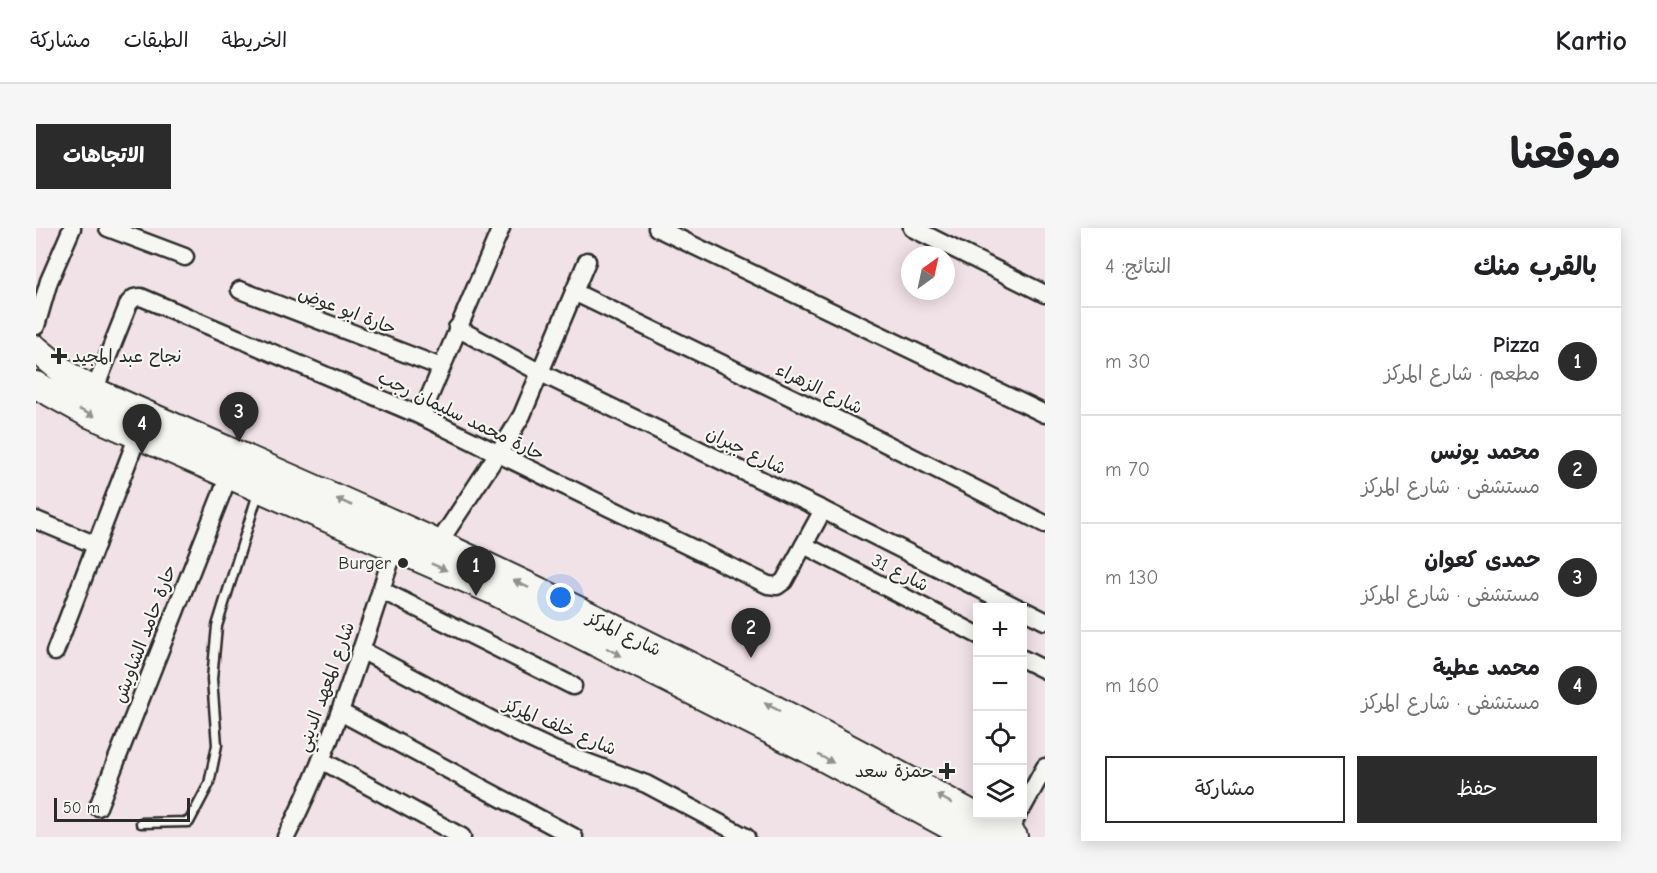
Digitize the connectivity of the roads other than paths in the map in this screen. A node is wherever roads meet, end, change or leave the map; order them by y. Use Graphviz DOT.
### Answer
graph roads {
  1 [pos="72,228"];
  2 [pos="108,228"];
  3 [pos="501,228"];
  4 [pos="657,228"];
  5 [pos="912,228"];
  6 [pos="185,257"];
  7 [pos="587,261"];
  8 [pos="240,290"];
  9 [pos="574,292"];
  10 [pos="1045,294"];
  11 [pos="36,326"];
  12 [pos="457,328"];
  13 [pos="36,349"];
  14 [pos="441,367"];
  15 [pos="541,373"];
  16 [pos="36,385"];
  17 [pos="94,391"];
  18 [pos="1045,414"];
  19 [pos="421,416"];
  20 [pos="138,435"];
  21 [pos="498,455"];
  22 [pos="229,475"];
  23 [pos="269,484"];
  24 [pos="823,510"];
  25 [pos="36,520"];
  26 [pos="1045,524"];
  27 [pos="438,544"];
  28 [pos="96,545"];
  29 [pos="804,546"];
  30 [pos="395,547"];
  31 [pos="381,590"];
  32 [pos="1008,603"];
  33 [pos="1027,612"];
  34 [pos="1045,621"];
  35 [pos="973,633"];
  36 [pos="361,650"];
  37 [pos="56,652"];
  38 [pos="1027,661"];
  39 [pos="1045,670"];
  40 [pos="573,686"];
  41 [pos="340,712"];
  42 [pos="321,760"];
  43 [pos="1045,767"];
  44 [pos="1027,800"];
  45 [pos="98,807"];
  46 [pos="141,823"];
  47 [pos="966,827"];
  48 [pos="1013,828"];
  49 [pos="291,835"];
  50 [pos="462,837"];
  51 [pos="574,837"];
  52 [pos="746,837"];
  1 -- 11 [label="street"];
  2 -- 6 [label="street"];
  3 -- 12 [label="street"];
  4 -- 18 [label="street"];
  5 -- 10 [label="street"];
  7 -- 9 [label="street"];
  8 -- 14 [label="street, حارة ابو عوض"];
  9 -- 15 [label="street"];
  9 -- 26 [label="street, شارع الزهراء"];
  12 -- 14 [label="street"];
  12 -- 15 [label="street, شارع جبران"];
  13 -- 17 [label="main road, شارع المركز"];
  14 -- 19 [label="street"];
  15 -- 21 [label="street"];
  15 -- 24 [label="street, شارع جبران"];
  16 -- 20 [label="main road, شارع المركز, one-way"];
  17 -- 19 [label="street, حارة محمد سليمان رجب"];
  17 -- 23 [label="main road, شارع المركز"];
  19 -- 21 [label="street, حارة محمد سليمان رجب"];
  20 -- 22 [label="main road, شارع المركز"];
  20 -- 28 [label="street"];
  21 -- 27 [label="street"];
  21 -- 29 [label="street, حارة محمد سليمان رجب"];
  22 -- 23 [label="main road, شارع المركز"];
  22 -- 45 [label="street, حارة حامد الشاويش"];
  27 -- 23 [label="main road, شارع المركز, one-way"];
  23 -- 30 [label="main road, شارع المركز"];
  23 -- 46 [label="lane"];
  24 -- 29 [label="street, حارة محمد سليمان رجب"];
  24 -- 32 [label="street, شارع جبران"];
  25 -- 28 [label="street"];
  47 -- 27 [label="main road, شارع المركز, one-way"];
  28 -- 37 [label="street"];
  29 -- 35 [label="street, شارع 31"];
  30 -- 31 [label="street, شارع المعهد الديني"];
  30 -- 47 [label="main road, شارع المركز, one-way"];
  31 -- 36 [label="street, شارع المعهد الديني"];
  31 -- 40 [label="street"];
  33 -- 34 [label="street"];
  36 -- 41 [label="street, شارع المعهد الديني"];
  36 -- 52 [label="street, شارع خلف المركز"];
  38 -- 39 [label="street"];
  41 -- 42 [label="street, شارع المعهد الديني"];
  41 -- 51 [label="street"];
  42 -- 49 [label="street, شارع المعهد الديني"];
  42 -- 50 [label="street"];
  43 -- 44 [label="street"];
  47 -- 48 [label="main road, شارع المركز"];
}
